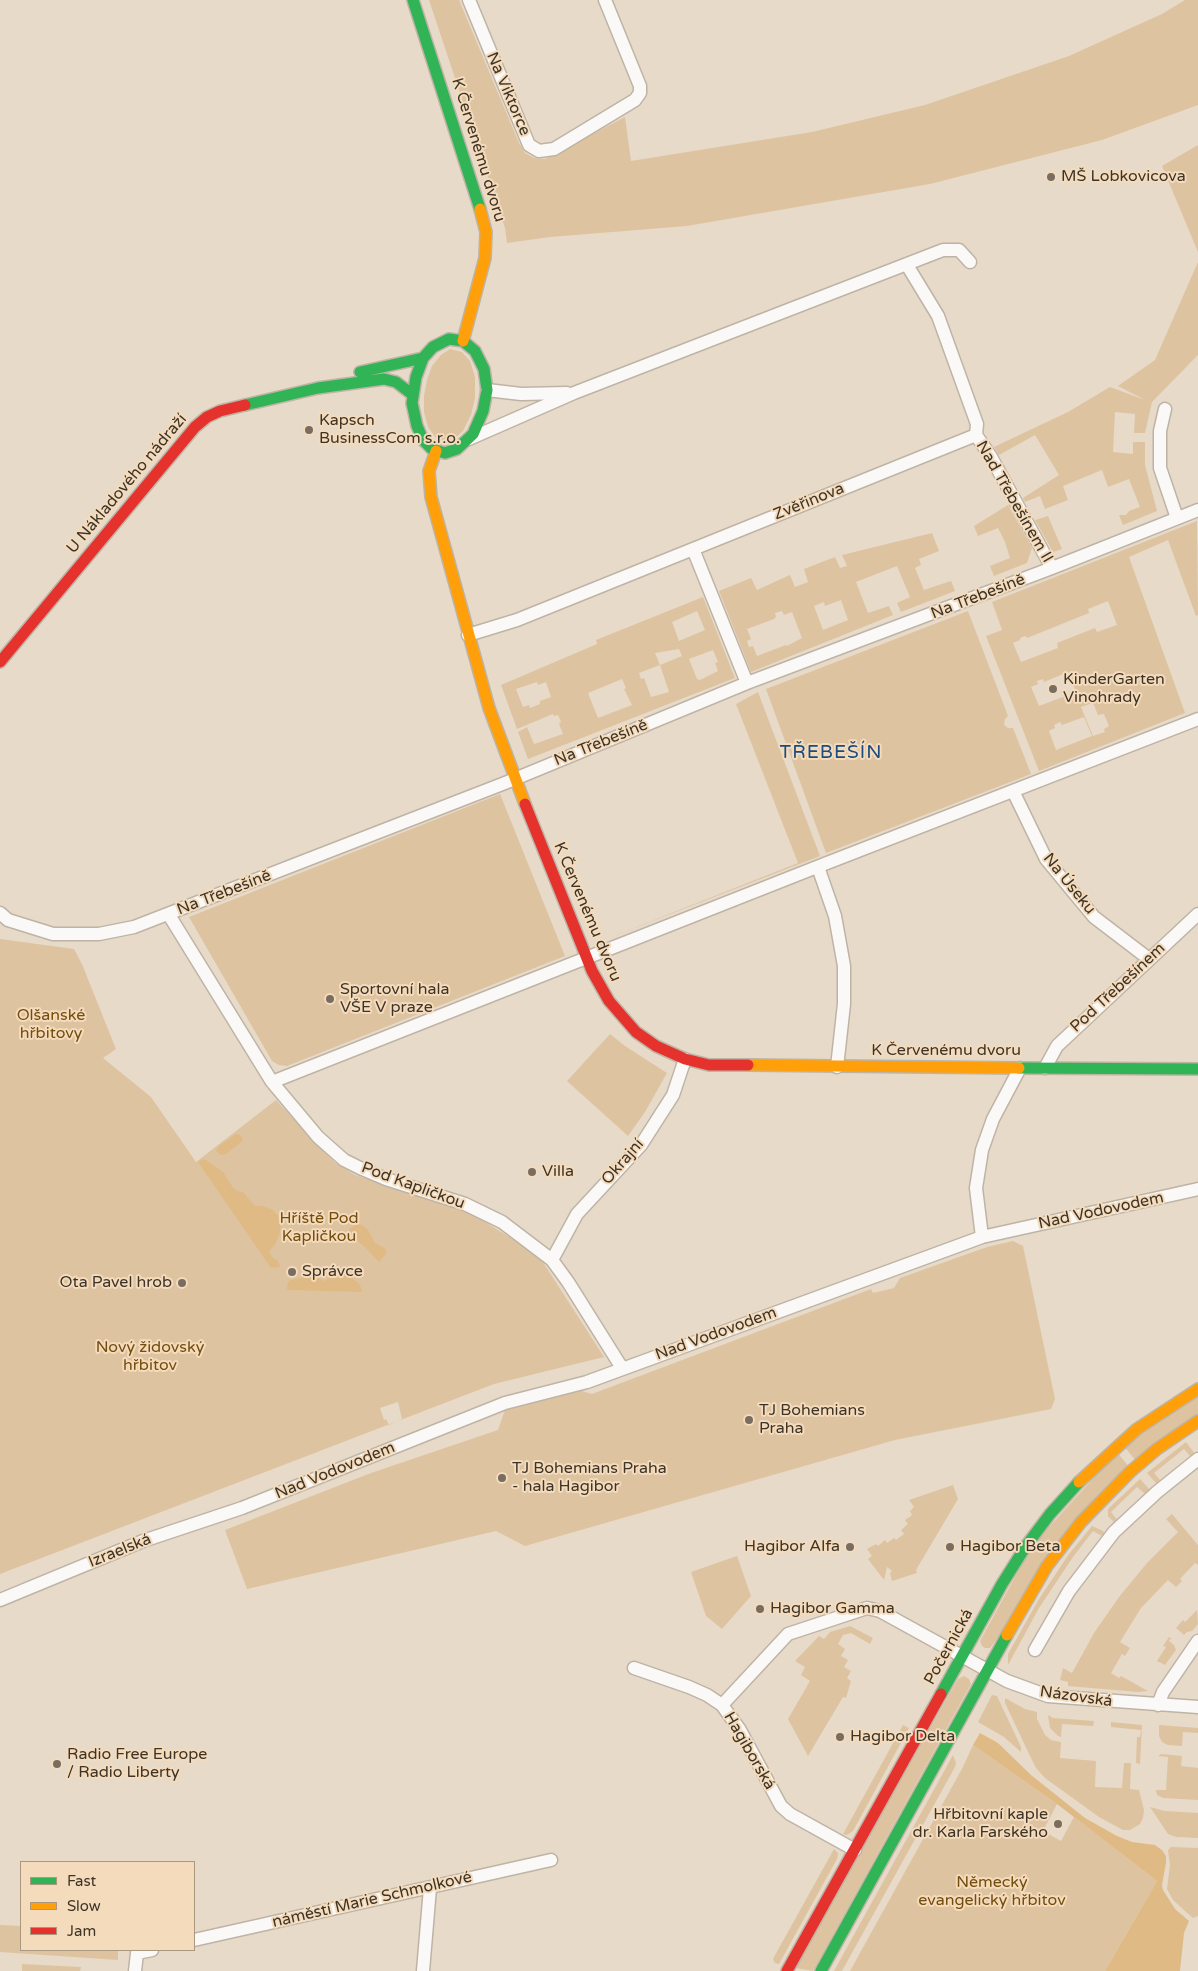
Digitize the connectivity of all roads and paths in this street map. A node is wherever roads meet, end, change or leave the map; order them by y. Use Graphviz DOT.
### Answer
graph roads {
  1 [pos="413,0"];
  2 [pos="469,0"];
  3 [pos="606,0"];
  4 [pos="970,262"];
  5 [pos="907,265"];
  6 [pos="464,341"];
  7 [pos="423,358"];
  8 [pos="318,388"];
  9 [pos="487,390"];
  10 [pos="574,392"];
  11 [pos="413,395"];
  12 [pos="1165,409"];
  13 [pos="976,435"];
  14 [pos="469,439"];
  15 [pos="436,451"];
  16 [pos="1198,510"];
  17 [pos="1176,518"];
  18 [pos="693,549"];
  19 [pos="1052,568"];
  20 [pos="468,635"];
  21 [pos="0,662"];
  22 [pos="747,683"];
  23 [pos="1198,719"];
  24 [pos="515,779"];
  25 [pos="1013,791"];
  26 [pos="818,867"];
  27 [pos="0,913"];
  28 [pos="169,914"];
  29 [pos="1198,914"];
  30 [pos="586,958"];
  31 [pos="1149,959"];
  32 [pos="685,1059"];
  33 [pos="837,1067"];
  34 [pos="1020,1068"];
  35 [pos="1045,1068"];
  36 [pos="1198,1069"];
  37 [pos="272,1082"];
  38 [pos="1198,1189"];
  39 [pos="982,1237"];
  40 [pos="552,1260"];
  41 [pos="622,1368"];
  42 [pos="1198,1389"];
  43 [pos="1198,1421"];
  44 [pos="1198,1459"];
  45 [pos="242,1508"];
  46 [pos="0,1600"];
  47 [pos="1198,1640"];
  48 [pos="1034,1650"];
  49 [pos="962,1656"];
  50 [pos="634,1668"];
  51 [pos="987,1670"];
  52 [pos="722,1705"];
  53 [pos="1158,1705"];
  54 [pos="1198,1707"];
  55 [pos="855,1850"];
  56 [pos="551,1860"];
  57 [pos="430,1888"];
  58 [pos="195,1940"];
  59 [pos="147,1951"];
  60 [pos="135,1971"];
  61 [pos="423,1971"];
  62 [pos="787,1971"];
  63 [pos="821,1971"];
  1 -- 6 [label="street, K Červenému dvoru"];
  2 -- 3 [label="street, Na Viktorce"];
  4 -- 5 [label="street"];
  5 -- 10 [label="street"];
  5 -- 13 [label="street"];
  6 -- 7 [label="street"];
  6 -- 9 [label="street"];
  7 -- 8 [label="street"];
  7 -- 11 [label="street"];
  8 -- 11 [label="street"];
  8 -- 21 [label="street, U Nákladového nádraží"];
  9 -- 10 [label="street"];
  9 -- 14 [label="street"];
  10 -- 14 [label="street"];
  11 -- 15 [label="street"];
  12 -- 17 [label="street"];
  13 -- 18 [label="street, Zvěřinova"];
  13 -- 19 [label="street, Nad Třebešínem II"];
  14 -- 15 [label="street"];
  15 -- 20 [label="street, K Červenému dvoru"];
  16 -- 17 [label="street, Na Třebešíně"];
  17 -- 19 [label="street, Na Třebešíně"];
  18 -- 20 [label="street, Zvěřinova"];
  18 -- 22 [label="street"];
  19 -- 22 [label="street, Na Třebešíně"];
  20 -- 24 [label="street, K Červenému dvoru"];
  22 -- 24 [label="street, Na Třebešíně"];
  23 -- 25 [label="street"];
  24 -- 28 [label="street, Na Třebešíně"];
  24 -- 30 [label="street, K Červenému dvoru"];
  25 -- 26 [label="street"];
  25 -- 31 [label="street, Na Úseku"];
  26 -- 30 [label="street"];
  26 -- 33 [label="street"];
  27 -- 28 [label="street, Na Třebešíně"];
  28 -- 37 [label="street, Pod Kapličkou"];
  29 -- 31 [label="street, Pod Třebešínem"];
  30 -- 32 [label="street, K Červenému dvoru"];
  30 -- 37 [label="street"];
  31 -- 35 [label="street, Pod Třebešínem"];
  32 -- 33 [label="street, K Červenému dvoru"];
  32 -- 40 [label="street, Okrajní"];
  33 -- 34 [label="street, K Červenému dvoru"];
  34 -- 35 [label="street, K Červenému dvoru"];
  34 -- 39 [label="street"];
  35 -- 36 [label="street, K Červenému dvoru"];
  37 -- 40 [label="street, Pod Kapličkou"];
  38 -- 39 [label="street, Nad Vodovodem"];
  39 -- 41 [label="street, Nad Vodovodem"];
  40 -- 41 [label="street, Pod Kapličkou"];
  41 -- 45 [label="street, Nad Vodovodem"];
  42 -- 49 [label="street, Počernická"];
  43 -- 51 [label="street"];
  44 -- 48 [label="street"];
  45 -- 46 [label="street, Izraelská"];
  47 -- 53 [label="street"];
  49 -- 51 [label="street, Názovská"];
  49 -- 52 [label="street, Názovská"];
  49 -- 55 [label="street, Počernická"];
  50 -- 52 [label="street, Hagiborská"];
  51 -- 53 [label="street, Názovská"];
  51 -- 63 [label="street"];
  52 -- 55 [label="street, Hagiborská"];
  53 -- 54 [label="street, Názovská"];
  55 -- 62 [label="street, Počernická"];
  56 -- 57 [label="street, náměstí Marie Schmolkové"];
  57 -- 58 [label="street, náměstí Marie Schmolkové"];
  57 -- 61 [label="street"];
  59 -- 60 [label="street"];
}
